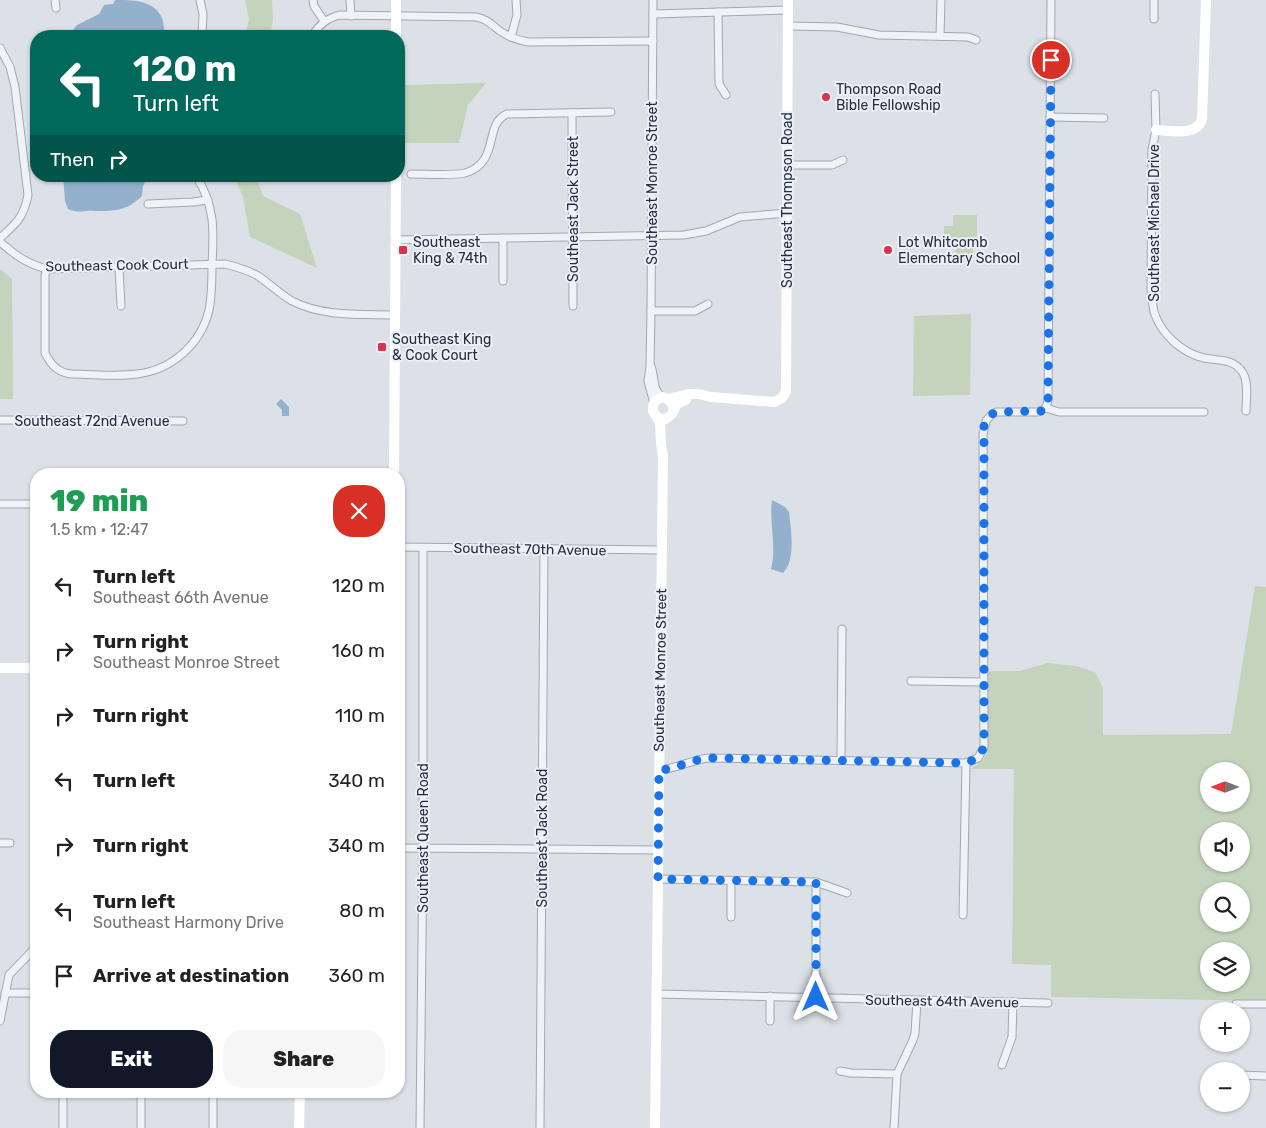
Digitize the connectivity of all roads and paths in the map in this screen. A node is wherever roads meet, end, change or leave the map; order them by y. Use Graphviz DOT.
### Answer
graph roads {
  1 [pos="200,0"];
  2 [pos="313,0"];
  3 [pos="350,0"];
  4 [pos="396,0"];
  5 [pos="516,0"];
  6 [pos="653,0"];
  7 [pos="941,0"];
  8 [pos="1051,0"];
  9 [pos="1154,0"];
  10 [pos="1206,0"];
  11 [pos="788,5"];
  12 [pos="718,12"];
  13 [pos="653,14"];
  14 [pos="351,16"];
  15 [pos="396,17"];
  16 [pos="1154,19"];
  17 [pos="324,22"];
  18 [pos="788,26"];
  19 [pos="202,30"];
  20 [pos="316,30"];
  21 [pos="396,30"];
  22 [pos="940,36"];
  23 [pos="511,37"];
  24 [pos="652,40"];
  25 [pos="976,40"];
  26 [pos="0,48"];
  27 [pos="1155,94"];
  28 [pos="726,95"];
  29 [pos="611,112"];
  30 [pos="572,113"];
  31 [pos="1050,116"];
  32 [pos="1104,118"];
  33 [pos="1156,130"];
  34 [pos="843,160"];
  35 [pos="788,164"];
  36 [pos="411,174"];
  37 [pos="199,182"];
  38 [pos="396,182"];
  39 [pos="208,200"];
  40 [pos="148,204"];
  41 [pos="787,213"];
  42 [pos="651,235"];
  43 [pos="574,236"];
  44 [pos="503,238"];
  45 [pos="0,240"];
  46 [pos="395,240"];
  47 [pos="212,263"];
  48 [pos="119,267"];
  49 [pos="47,269"];
  50 [pos="503,281"];
  51 [pos="708,304"];
  52 [pos="120,306"];
  53 [pos="573,306"];
  54 [pos="651,311"];
  55 [pos="395,315"];
  56 [pos="650,366"];
  57 [pos="711,397"];
  58 [pos="666,398"];
  59 [pos="654,402"];
  60 [pos="1046,408"];
  61 [pos="1246,411"];
  62 [pos="1204,412"];
  63 [pos="671,413"];
  64 [pos="657,418"];
  65 [pos="0,420"];
  66 [pos="183,421"];
  67 [pos="663,452"];
  68 [pos="394,468"];
  69 [pos="0,504"];
  70 [pos="30,504"];
  71 [pos="405,547"];
  72 [pos="423,548"];
  73 [pos="544,549"];
  74 [pos="662,550"];
  75 [pos="842,630"];
  76 [pos="0,668"];
  77 [pos="30,668"];
  78 [pos="911,681"];
  79 [pos="983,682"];
  80 [pos="841,760"];
  81 [pos="966,763"];
  82 [pos="659,770"];
  83 [pos="0,843"];
  84 [pos="10,843"];
  85 [pos="405,848"];
  86 [pos="423,848"];
  87 [pos="542,850"];
  88 [pos="658,850"];
  89 [pos="658,879"];
  90 [pos="731,881"];
  91 [pos="816,882"];
  92 [pos="847,893"];
  93 [pos="963,915"];
  94 [pos="731,917"];
  95 [pos="30,953"];
  96 [pos="5,993"];
  97 [pos="30,993"];
  98 [pos="657,994"];
  99 [pos="770,996"];
  100 [pos="816,997"];
  101 [pos="917,1000"];
  102 [pos="1013,1002"];
  103 [pos="1048,1002"];
  104 [pos="1250,1004"];
  105 [pos="1266,1004"];
  106 [pos="0,1021"];
  107 [pos="770,1021"];
  108 [pos="1002,1065"];
  109 [pos="840,1071"];
  110 [pos="897,1074"];
  111 [pos="1250,1076"];
  112 [pos="1266,1076"];
  113 [pos="63,1098"];
  114 [pos="141,1098"];
  115 [pos="213,1098"];
  116 [pos="300,1098"];
  117 [pos="63,1128"];
  118 [pos="141,1128"];
  119 [pos="212,1128"];
  120 [pos="299,1128"];
  121 [pos="420,1128"];
  122 [pos="540,1128"];
  123 [pos="655,1128"];
  124 [pos="894,1128"];
  1 -- 19 [label="street"];
  2 -- 17 [label="street"];
  3 -- 14 [label="street"];
  4 -- 15 [label="street"];
  5 -- 23 [label="street"];
  6 -- 13 [label="street, Southeast Monroe Street"];
  7 -- 22 [label="street"];
  8 -- 31 [label="street"];
  9 -- 16 [label="street"];
  10 -- 33 [label="street, Southeast Michael Drive"];
  11 -- 12 [label="street"];
  11 -- 18 [label="street, Southeast Thompson Road"];
  12 -- 13 [label="street"];
  12 -- 28 [label="street"];
  13 -- 24 [label="street, Southeast Monroe Street"];
  14 -- 15 [label="street"];
  14 -- 17 [label="street"];
  15 -- 21 [label="street"];
  15 -- 23 [label="street"];
  17 -- 20 [label="street"];
  18 -- 22 [label="street"];
  18 -- 35 [label="street, Southeast Thompson Road"];
  22 -- 25 [label="street"];
  23 -- 24 [label="street"];
  24 -- 42 [label="street, Southeast Monroe Street"];
  26 -- 45 [label="street"];
  27 -- 33 [label="street, Southeast Michael Drive"];
  29 -- 30 [label="street"];
  30 -- 36 [label="street"];
  30 -- 43 [label="street, Southeast Jack Street"];
  31 -- 32 [label="street"];
  31 -- 60 [label="street"];
  33 -- 61 [label="street, Southeast Michael Drive"];
  34 -- 35 [label="street"];
  35 -- 41 [label="street, Southeast Thompson Road"];
  37 -- 39 [label="street"];
  38 -- 46 [label="street"];
  39 -- 40 [label="street"];
  39 -- 47 [label="street"];
  41 -- 42 [label="street"];
  41 -- 57 [label="street, Southeast Thompson Road"];
  42 -- 43 [label="street"];
  42 -- 54 [label="street, Southeast Monroe Street"];
  43 -- 44 [label="street"];
  43 -- 53 [label="street, Southeast Jack Street"];
  44 -- 46 [label="street"];
  44 -- 50 [label="street"];
  45 -- 49 [label="street, Southeast Cook Court"];
  46 -- 55 [label="street"];
  47 -- 48 [label="street, Southeast Cook Court"];
  47 -- 49 [label="street"];
  47 -- 55 [label="street, Southeast Cook Court"];
  48 -- 49 [label="street, Southeast Cook Court"];
  48 -- 52 [label="street"];
  51 -- 54 [label="street"];
  54 -- 56 [label="street, Southeast Monroe Street"];
  55 -- 68 [label="street"];
  56 -- 58 [label="street, Southeast Monroe Street"];
  56 -- 59 [label="street, Southeast Monroe Street"];
  57 -- 58 [label="street"];
  57 -- 63 [label="street"];
  58 -- 59 [label="street"];
  58 -- 63 [label="street"];
  59 -- 64 [label="street"];
  60 -- 62 [label="street"];
  60 -- 79 [label="street"];
  63 -- 64 [label="street"];
  63 -- 67 [label="street, Southeast Monroe Street"];
  64 -- 67 [label="street, Southeast Monroe Street"];
  65 -- 66 [label="street, Southeast 72nd Avenue"];
  67 -- 74 [label="street, Southeast Monroe Street"];
  69 -- 70 [label="street"];
  71 -- 72 [label="street, Southeast 70th Avenue"];
  72 -- 73 [label="street, Southeast 70th Avenue"];
  72 -- 86 [label="street, Southeast Queen Road"];
  73 -- 74 [label="street, Southeast 70th Avenue"];
  73 -- 87 [label="street, Southeast Jack Road"];
  74 -- 82 [label="street, Southeast Monroe Street"];
  75 -- 80 [label="street"];
  76 -- 77 [label="street"];
  78 -- 79 [label="street"];
  79 -- 81 [label="street"];
  80 -- 81 [label="street"];
  80 -- 82 [label="street"];
  81 -- 93 [label="street"];
  82 -- 88 [label="street, Southeast Monroe Street"];
  83 -- 84 [label="street"];
  85 -- 86 [label="street"];
  86 -- 87 [label="street"];
  86 -- 121 [label="street, Southeast Queen Road"];
  87 -- 88 [label="street"];
  87 -- 122 [label="street, Southeast Jack Road"];
  88 -- 89 [label="street, Southeast Monroe Street"];
  89 -- 90 [label="street"];
  89 -- 98 [label="street, Southeast Monroe Street"];
  90 -- 91 [label="street"];
  90 -- 94 [label="street"];
  91 -- 92 [label="street"];
  91 -- 100 [label="street"];
  95 -- 96 [label="street"];
  96 -- 97 [label="street"];
  96 -- 106 [label="street"];
  98 -- 99 [label="street, Southeast 64th Avenue"];
  98 -- 123 [label="street, Southeast Monroe Street"];
  99 -- 100 [label="street, Southeast 64th Avenue"];
  99 -- 107 [label="street"];
  100 -- 101 [label="street, Southeast 64th Avenue"];
  101 -- 102 [label="street, Southeast 64th Avenue"];
  101 -- 110 [label="street"];
  102 -- 103 [label="street, Southeast 64th Avenue"];
  102 -- 108 [label="street"];
  104 -- 105 [label="street"];
  109 -- 110 [label="street"];
  110 -- 124 [label="street"];
  111 -- 112 [label="street"];
  113 -- 117 [label="street"];
  114 -- 118 [label="street"];
  115 -- 119 [label="street"];
  116 -- 120 [label="street"];
}
